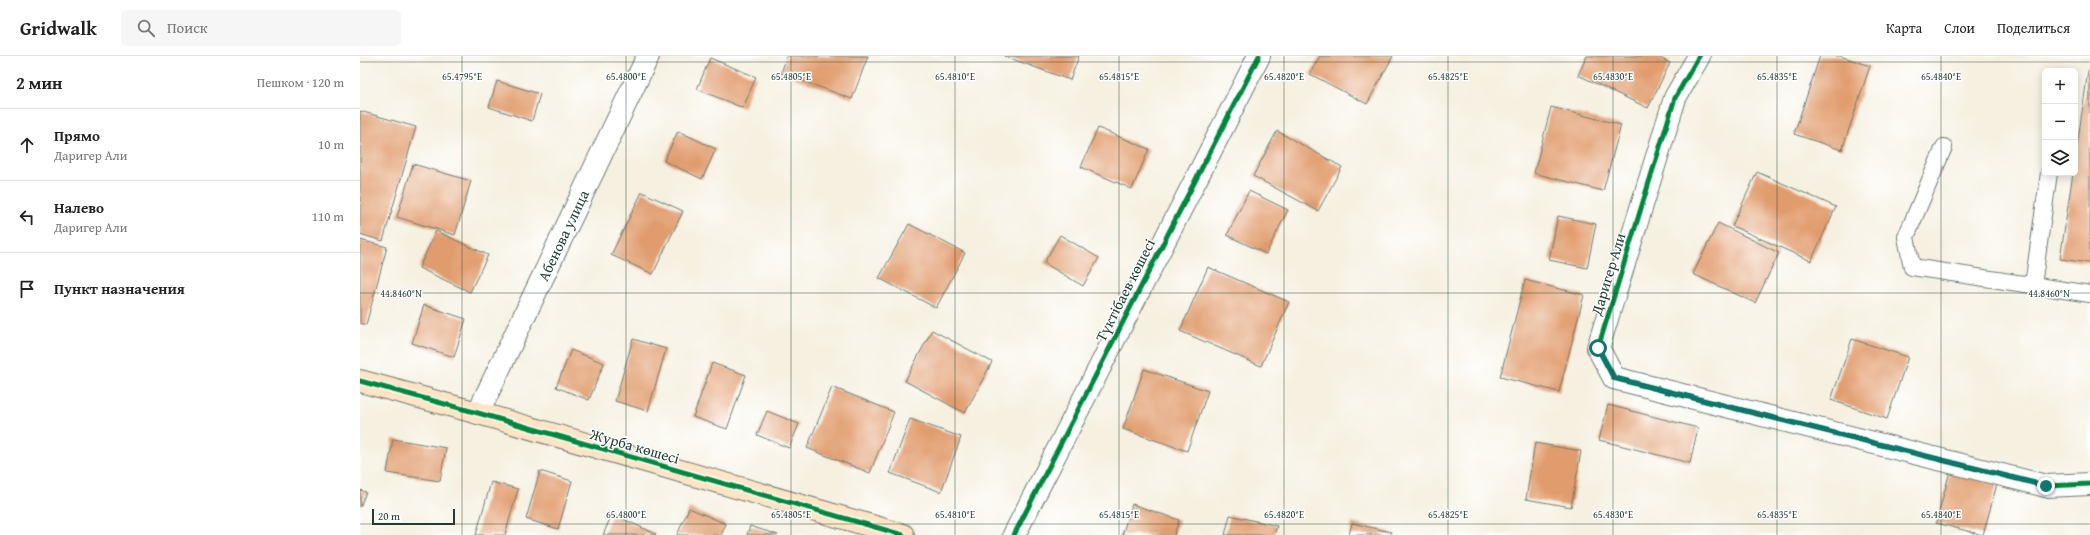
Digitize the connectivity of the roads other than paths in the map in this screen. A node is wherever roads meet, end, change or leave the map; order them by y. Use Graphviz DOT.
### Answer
graph roads {
  1 [pos="648,56"];
  2 [pos="1259,56"];
  3 [pos="1699,56"];
  4 [pos="1944,147"];
  5 [pos="2049,176"];
  6 [pos="2033,285"];
  7 [pos="2090,294"];
  8 [pos="360,382"];
  9 [pos="478,413"];
  10 [pos="2090,484"];
  11 [pos="903,535"];
  12 [pos="1014,535"];
  1 -- 9 [label="street, Абенова улица"];
  2 -- 12 [label="street, Түктібаев көшесі"];
  3 -- 10 [label="street, Даригер Али"];
  4 -- 6 [label="lane"];
  5 -- 6 [label="lane"];
  6 -- 7 [label="lane"];
  8 -- 9 [label="street, Журба көшесі"];
  9 -- 11 [label="street, Журба көшесі"];
}
